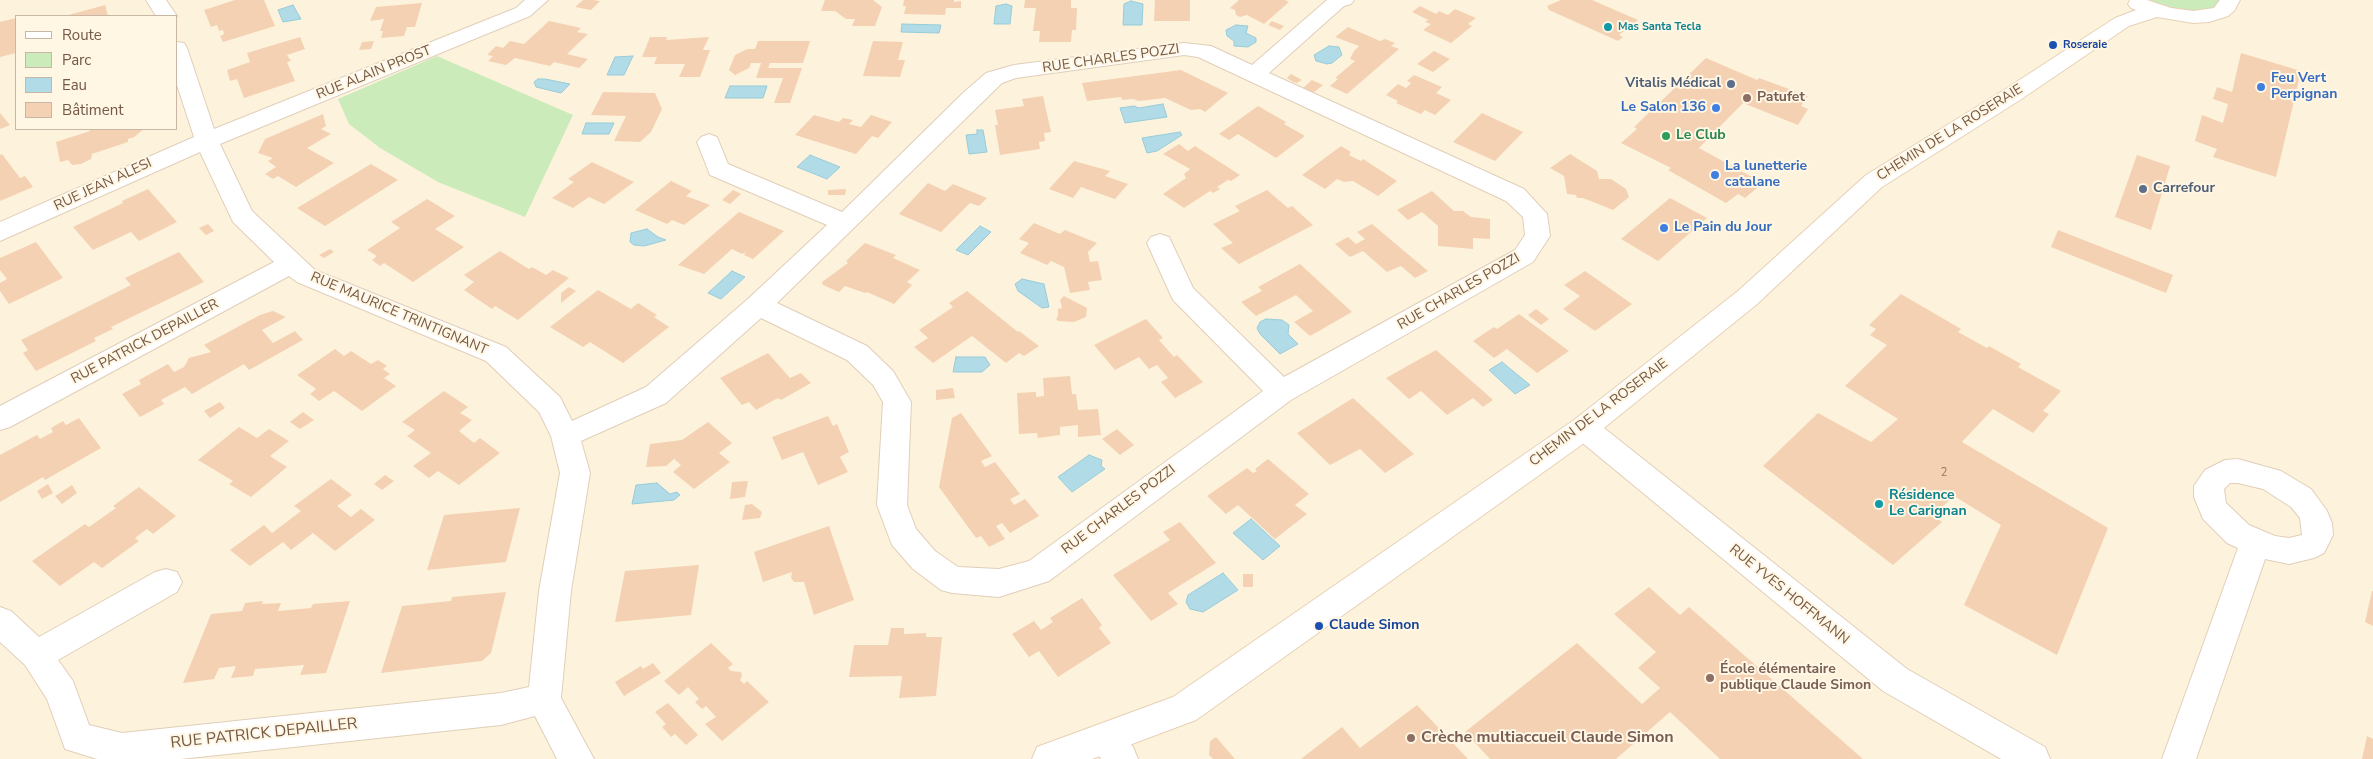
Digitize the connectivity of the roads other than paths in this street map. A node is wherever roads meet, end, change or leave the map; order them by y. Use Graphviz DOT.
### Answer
graph roads {
  1 [pos="538,0"];
  2 [pos="1344,0"];
  3 [pos="2121,0"];
  4 [pos="2131,0"];
  5 [pos="2230,0"];
  6 [pos="2155,11"];
  7 [pos="2122,22"];
  8 [pos="178,54"];
  9 [pos="1255,74"];
  10 [pos="206,141"];
  11 [pos="709,142"];
  12 [pos="845,223"];
  13 [pos="0,232"];
  14 [pos="1160,243"];
  15 [pos="291,264"];
  16 [pos="758,305"];
  17 [pos="1281,392"];
  18 [pos="0,419"];
  19 [pos="1584,428"];
  20 [pos="565,436"];
  21 [pos="2255,543"];
  22 [pos="166,582"];
  23 [pos="0,621"];
  24 [pos="36,655"];
  25 [pos="544,698"];
  26 [pos="1114,749"];
  27 [pos="577,759"];
  28 [pos="1049,759"];
  29 [pos="2033,759"];
  30 [pos="2179,759"];
  1 -- 10 [label="street, RUE ALAIN PROST"];
  2 -- 9 [label="street"];
  3 -- 7 [label="street"];
  4 -- 6 [label="street"];
  5 -- 6 [label="street"];
  6 -- 7 [label="street, CHEMIN DE LA ROSERAIE"];
  7 -- 19 [label="street, CHEMIN DE LA ROSERAIE"];
  8 -- 10 [label="street, RUE MAURICE TRINTIGNANT"];
  9 -- 12 [label="street, RUE CHARLES POZZI"];
  9 -- 17 [label="street, RUE CHARLES POZZI"];
  10 -- 13 [label="street, RUE JEAN ALESI"];
  10 -- 15 [label="street, RUE MAURICE TRINTIGNANT"];
  11 -- 12 [label="street"];
  12 -- 16 [label="street, RUE CHARLES POZZI"];
  14 -- 17 [label="street"];
  15 -- 18 [label="street, RUE PATRICK DEPAILLER"];
  15 -- 20 [label="street, RUE MAURICE TRINTIGNANT"];
  16 -- 17 [label="street, RUE CHARLES POZZI"];
  16 -- 20 [label="street, RUE CHARLES POZZI"];
  19 -- 26 [label="street, CHEMIN DE LA ROSERAIE"];
  19 -- 29 [label="street, RUE YVES HOFFMANN"];
  20 -- 25 [label="street, RUE MAURICE TRINTIGNANT"];
  21 -- 30 [label="street"];
  22 -- 24 [label="street"];
  23 -- 24 [label="street, RUE PATRICK DEPAILLER"];
  24 -- 25 [label="street, RUE PATRICK DEPAILLER"];
  25 -- 27 [label="street"];
  26 -- 28 [label="street, CHEMIN DE LA ROSERAIE"];
}
